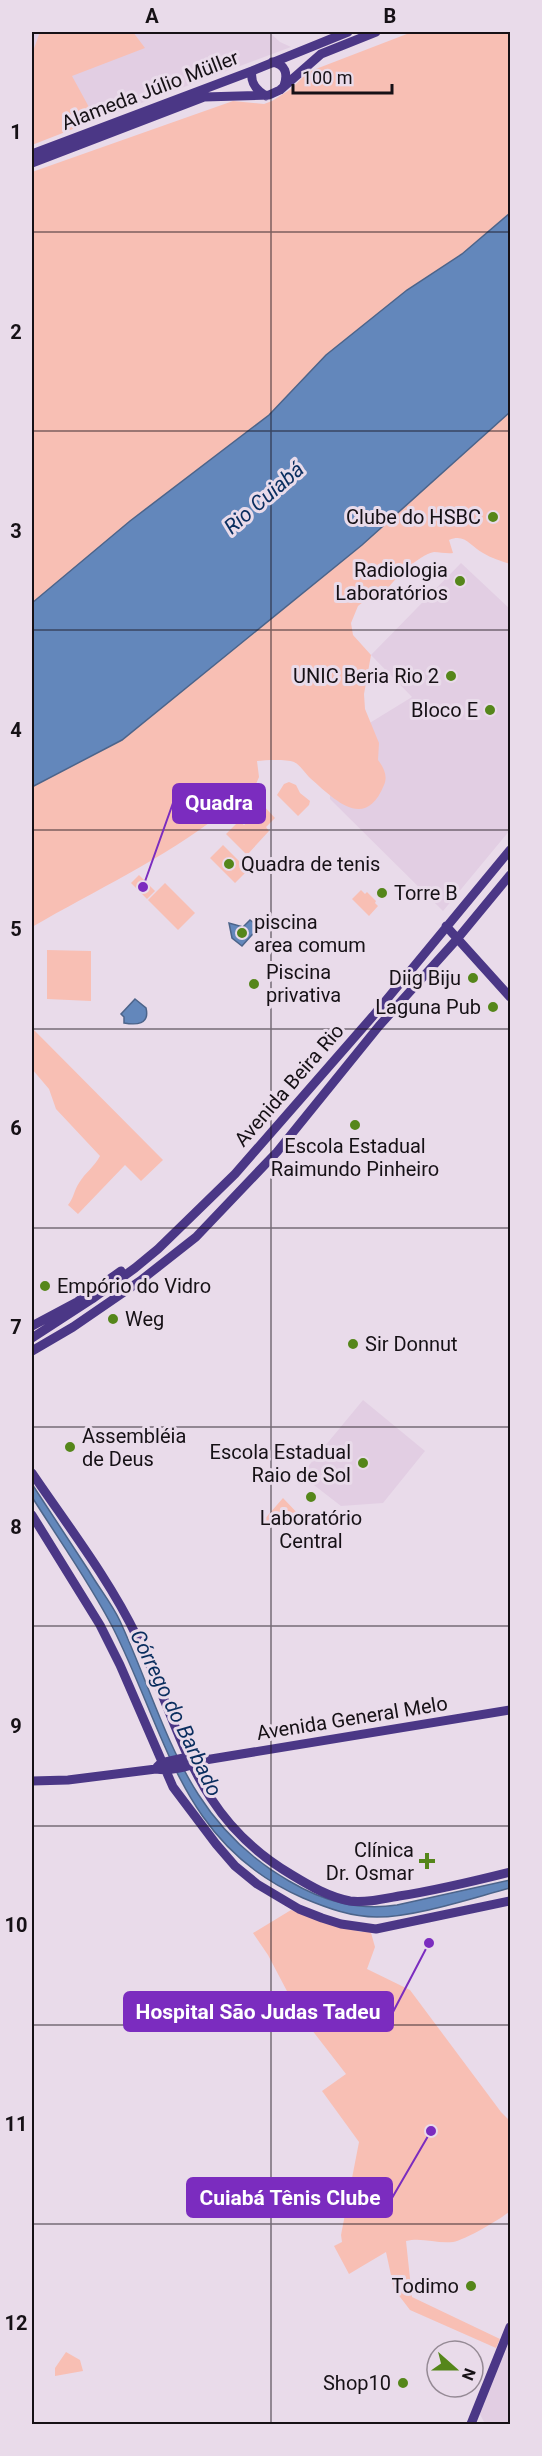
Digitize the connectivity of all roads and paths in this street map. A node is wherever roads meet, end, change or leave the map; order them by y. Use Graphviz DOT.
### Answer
graph roads {
  1 [pos="348,32"];
  2 [pos="376,32"];
  3 [pos="271,62"];
  4 [pos="252,71"];
  5 [pos="284,86"];
  6 [pos="266,96"];
  7 [pos="32,154"];
  8 [pos="32,163"];
  9 [pos="510,850"];
  10 [pos="510,875"];
  11 [pos="446,926"];
  12 [pos="458,938"];
  13 [pos="510,997"];
  14 [pos="374,1016"];
  15 [pos="379,1026"];
  16 [pos="217,1215"];
  17 [pos="181,1226"];
  18 [pos="137,1272"];
  19 [pos="32,1326"];
  20 [pos="32,1338"];
  21 [pos="32,1343"];
  22 [pos="32,1351"];
  23 [pos="32,1473"];
  24 [pos="32,1515"];
  25 [pos="510,1710"];
  26 [pos="190,1762"];
  27 [pos="163,1766"];
  28 [pos="32,1781"];
  29 [pos="510,1872"];
  30 [pos="510,1901"];
  31 [pos="510,2327"];
  32 [pos="471,2424"];
  1 -- 3 [label="main road, Alameda Júlio Müller"];
  2 -- 5 [label="main road, Alameda Júlio Müller"];
  3 -- 4 [label="main road, Alameda Júlio Müller"];
  3 -- 5 [label="main road"];
  4 -- 6 [label="main road"];
  4 -- 7 [label="main road, Alameda Júlio Müller"];
  5 -- 6 [label="main road, Alameda Júlio Müller"];
  6 -- 8 [label="main road, Alameda Júlio Müller"];
  9 -- 11 [label="main road, Avenida Beira Rio"];
  10 -- 12 [label="main road, Avenida Beira Rio"];
  11 -- 12 [label="main road"];
  11 -- 14 [label="main road, Avenida Beira Rio"];
  12 -- 13 [label="main road"];
  12 -- 15 [label="main road, Avenida Beira Rio"];
  14 -- 15 [label="main road"];
  14 -- 17 [label="main road, Avenida Beira Rio"];
  15 -- 16 [label="main road, Avenida Beira Rio"];
  16 -- 18 [label="main road, Avenida Beira Rio"];
  16 -- 22 [label="main road, Avenida Beira Rio"];
  17 -- 18 [label="main road, Avenida Beira Rio"];
  17 -- 19 [label="main road, Avenida Beira Rio"];
  18 -- 20 [label="main road"];
  18 -- 21 [label="main road, Avenida Beira Rio"];
  23 -- 26 [label="main road"];
  24 -- 27 [label="main road"];
  25 -- 26 [label="main road, Avenida General Melo"];
  26 -- 27 [label="main road, Avenida General Melo"];
  26 -- 29 [label="main road"];
  27 -- 28 [label="main road, Avenida General Melo"];
  27 -- 30 [label="main road"];
  31 -- 32 [label="main road"];
}
